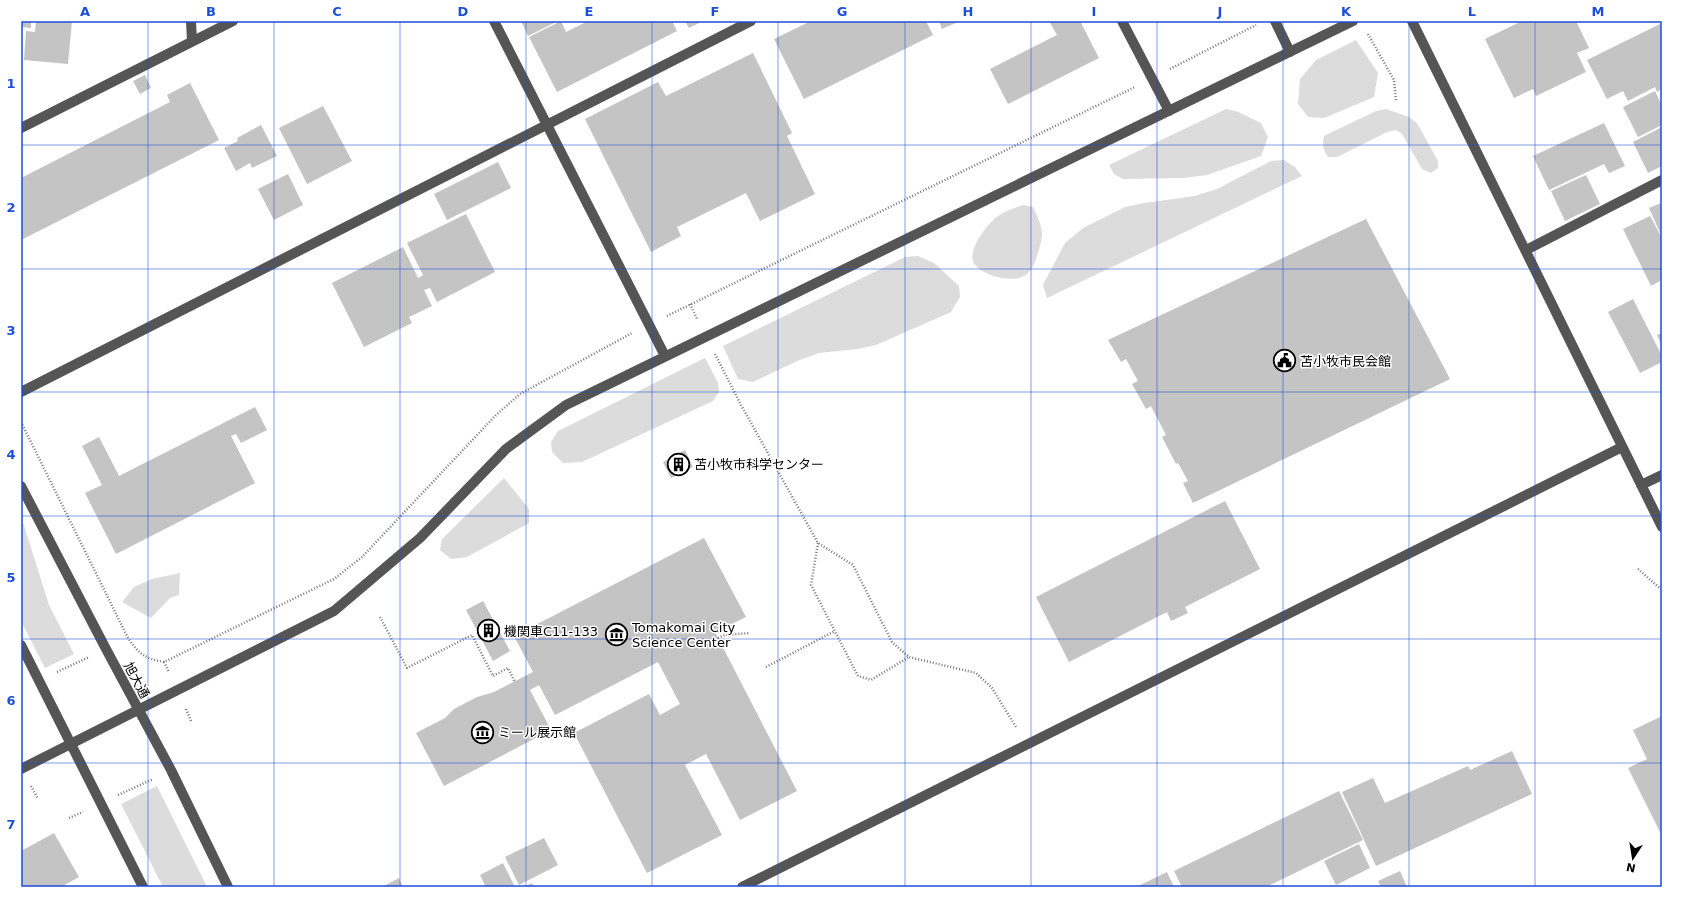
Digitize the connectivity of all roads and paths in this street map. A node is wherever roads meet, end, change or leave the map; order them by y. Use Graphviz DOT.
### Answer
graph roads {
  1 [pos="191,21"];
  2 [pos="233,21"];
  3 [pos="494,21"];
  4 [pos="751,21"];
  5 [pos="1122,21"];
  6 [pos="1274,21"];
  7 [pos="1353,21"];
  8 [pos="1412,21"];
  9 [pos="1257,25"];
  10 [pos="1365,28"];
  11 [pos="192,42"];
  12 [pos="1290,52"];
  13 [pos="1152,79"];
  14 [pos="1396,102"];
  15 [pos="1169,111"];
  16 [pos="547,125"];
  17 [pos="21,128"];
  18 [pos="1662,180"];
  19 [pos="1526,250"];
  20 [pos="690,304"];
  21 [pos="649,324"];
  22 [pos="706,336"];
  23 [pos="666,356"];
  24 [pos="21,392"];
  25 [pos="21,422"];
  26 [pos="1622,447"];
  27 [pos="1662,475"];
  28 [pos="1641,485"];
  29 [pos="21,486"];
  30 [pos="1662,527"];
  31 [pos="818,543"];
  32 [pos="1638,569"];
  33 [pos="1662,590"];
  34 [pos="380,618"];
  35 [pos="835,631"];
  36 [pos="750,633"];
  37 [pos="128,638"];
  38 [pos="718,638"];
  39 [pos="21,645"];
  40 [pos="106,649"];
  41 [pos="909,657"];
  42 [pos="766,667"];
  43 [pos="40,681"];
  44 [pos="515,682"];
  45 [pos="139,710"];
  46 [pos="72,744"];
  47 [pos="1027,745"];
  48 [pos="21,769"];
  49 [pos="171,770"];
  50 [pos="102,803"];
  51 [pos="69,818"];
  52 [pos="143,887"];
  53 [pos="228,887"];
  54 [pos="742,887"];
  1 -- 11 [label="street"];
  2 -- 11 [label="street"];
  3 -- 16 [label="street"];
  4 -- 16 [label="street"];
  5 -- 13 [label="street"];
  6 -- 12 [label="street"];
  7 -- 12 [label="street"];
  8 -- 19 [label="street"];
  9 -- 13 [label="path"];
  10 -- 14 [label="path"];
  11 -- 17 [label="street"];
  12 -- 15 [label="street"];
  13 -- 15 [label="street"];
  13 -- 20 [label="path"];
  15 -- 22 [label="street"];
  16 -- 21 [label="street"];
  16 -- 24 [label="street"];
  18 -- 19 [label="street"];
  19 -- 26 [label="street"];
  20 -- 21 [label="path"];
  20 -- 22 [label="path"];
  21 -- 23 [label="street"];
  21 -- 37 [label="path"];
  22 -- 23 [label="street"];
  22 -- 31 [label="path"];
  23 -- 45 [label="street"];
  25 -- 37 [label="path"];
  26 -- 28 [label="street"];
  26 -- 47 [label="street"];
  27 -- 28 [label="street"];
  28 -- 30 [label="street"];
  29 -- 40 [label="street, 旭大通"];
  31 -- 35 [label="path"];
  31 -- 41 [label="path"];
  32 -- 33 [label="path"];
  34 -- 44 [label="path"];
  35 -- 41 [label="path"];
  35 -- 42 [label="path"];
  36 -- 38 [label="path"];
  37 -- 40 [label="path"];
  39 -- 43 [label="street"];
  40 -- 43 [label="path"];
  40 -- 45 [label="street, 旭大通"];
  41 -- 47 [label="path"];
  43 -- 46 [label="street"];
  45 -- 46 [label="street"];
  45 -- 49 [label="street, 旭大通"];
  46 -- 48 [label="street"];
  46 -- 50 [label="street"];
  47 -- 54 [label="street"];
  49 -- 50 [label="path"];
  49 -- 53 [label="street, 旭大通"];
  50 -- 51 [label="path"];
  50 -- 52 [label="street"];
}
